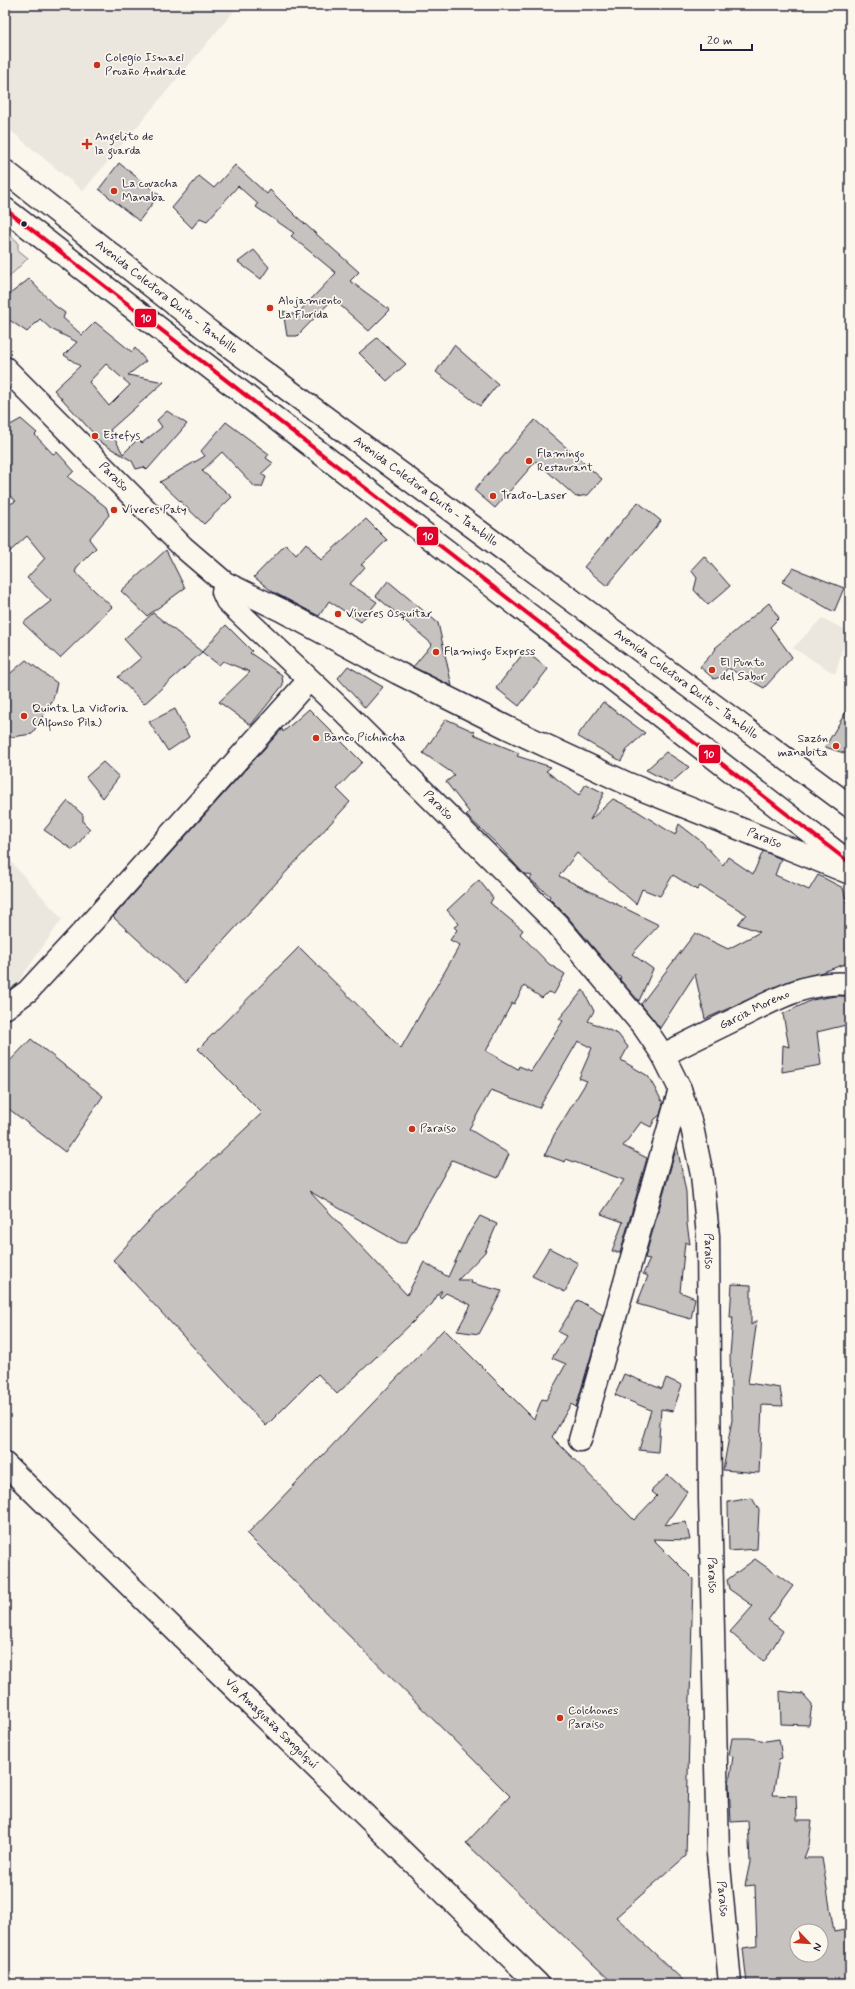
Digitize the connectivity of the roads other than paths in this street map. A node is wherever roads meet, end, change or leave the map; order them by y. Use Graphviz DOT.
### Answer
graph roads {
  1 [pos="5,171"];
  2 [pos="5,209"];
  3 [pos="5,368"];
  4 [pos="225,583"];
  5 [pos="309,680"];
  6 [pos="850,806"];
  7 [pos="850,863"];
  8 [pos="850,873"];
  9 [pos="850,984"];
  10 [pos="5,1008"];
  11 [pos="663,1055"];
  12 [pos="680,1089"];
  13 [pos="580,1440"];
  14 [pos="5,1464"];
  15 [pos="538,1984"];
  16 [pos="730,1984"];
  1 -- 6 [label="main road, Avenida Colectora Quito - Tambillo"];
  2 -- 7 [label="main road"];
  3 -- 4 [label="main road, Paraiso"];
  4 -- 5 [label="main road, Paraiso"];
  4 -- 8 [label="main road, Paraiso"];
  5 -- 10 [label="main road"];
  5 -- 11 [label="main road, Paraiso"];
  9 -- 11 [label="main road, Garcia Moreno"];
  11 -- 12 [label="main road, Paraiso"];
  12 -- 13 [label="main road"];
  12 -- 16 [label="main road, Paraiso"];
  14 -- 15 [label="main road, Via Amaguaña Sangolquí"];
}
